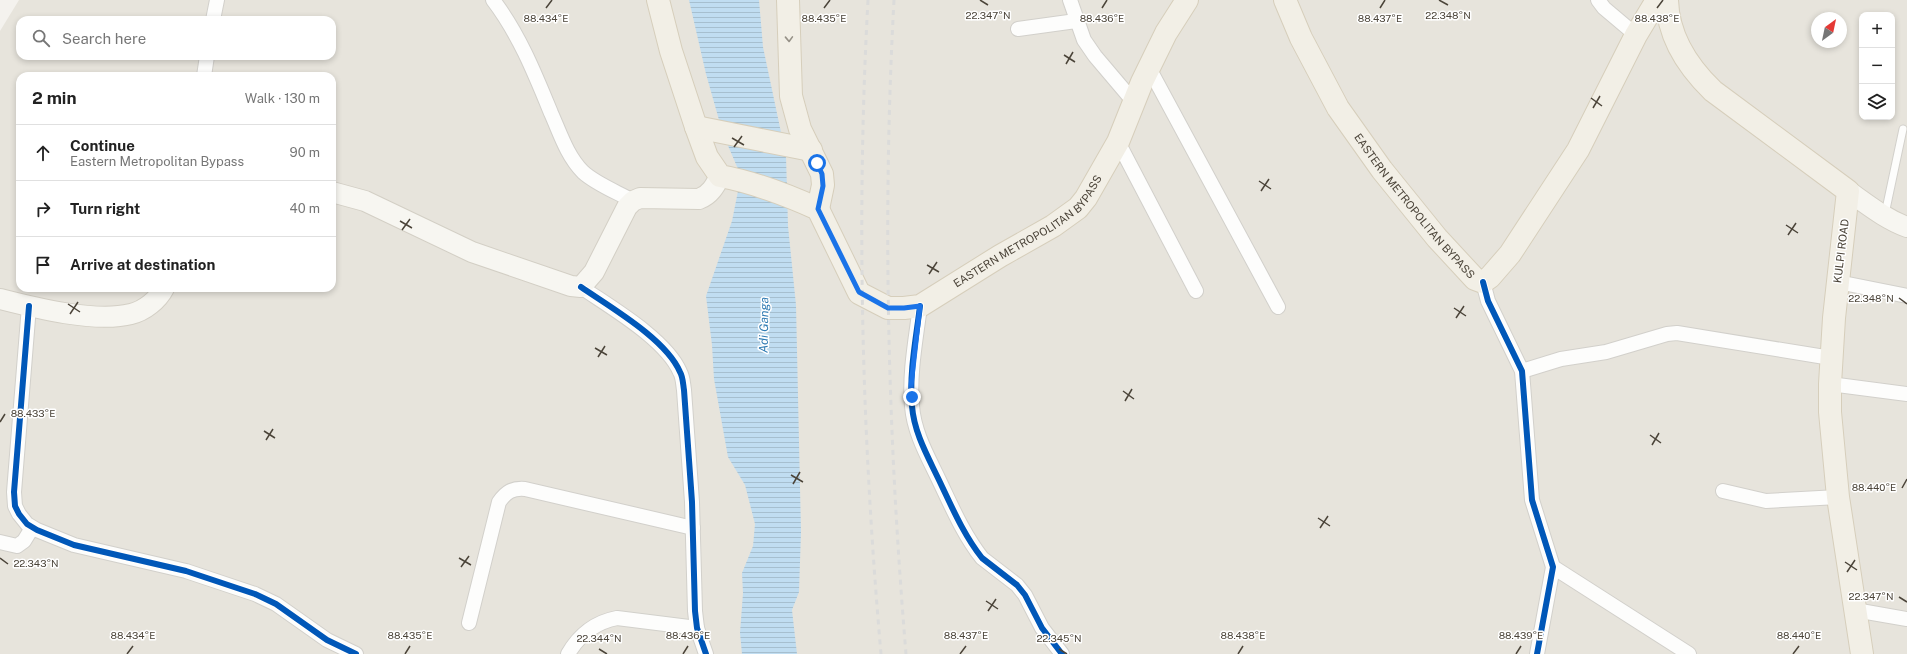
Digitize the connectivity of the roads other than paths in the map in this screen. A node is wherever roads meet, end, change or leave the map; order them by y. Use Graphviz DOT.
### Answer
graph roads {
  1 [pos="217,0"];
  2 [pos="493,0"];
  3 [pos="658,0"];
  4 [pos="788,0"];
  5 [pos="1070,0"];
  6 [pos="1187,0"];
  7 [pos="1285,0"];
  8 [pos="1598,0"];
  9 [pos="1657,0"];
  10 [pos="1667,0"];
  11 [pos="214,16"];
  12 [pos="1076,21"];
  13 [pos="1018,30"];
  14 [pos="1636,34"];
  15 [pos="206,60"];
  16 [pos="1149,68"];
  17 [pos="205,72"];
  18 [pos="1134,102"];
  19 [pos="696,127"];
  20 [pos="1904,129"];
  21 [pos="1118,142"];
  22 [pos="804,149"];
  23 [pos="727,177"];
  24 [pos="1848,191"];
  25 [pos="336,193"];
  26 [pos="633,201"];
  27 [pos="818,209"];
  28 [pos="1885,216"];
  29 [pos="1907,228"];
  30 [pos="1482,282"];
  31 [pos="1838,282"];
  32 [pos="581,287"];
  33 [pos="1196,291"];
  34 [pos="162,292"];
  35 [pos="1907,296"];
  36 [pos="0,299"];
  37 [pos="30,306"];
  38 [pos="920,306"];
  39 [pos="1278,307"];
  40 [pos="1831,358"];
  41 [pos="1522,371"];
  42 [pos="1830,384"];
  43 [pos="1907,394"];
  44 [pos="1723,491"];
  45 [pos="1838,497"];
  46 [pos="32,528"];
  47 [pos="693,528"];
  48 [pos="0,542"];
  49 [pos="1553,567"];
  50 [pos="1855,610"];
  51 [pos="1907,619"];
  52 [pos="469,624"];
  53 [pos="698,628"];
  54 [pos="356,654"];
  55 [pos="568,654"];
  56 [pos="706,654"];
  57 [pos="1062,654"];
  58 [pos="1536,654"];
  59 [pos="1689,654"];
  60 [pos="1862,654"];
  1 -- 11 [label="street"];
  2 -- 26 [label="street"];
  3 -- 19 [label="main road"];
  4 -- 22 [label="main road, one-way"];
  5 -- 12 [label="street"];
  6 -- 16 [label="main road, EASTERN METROPOLITAN BYPASS"];
  7 -- 30 [label="main road, EASTERN METROPOLITAN BYPASS"];
  8 -- 14 [label="street"];
  9 -- 14 [label="main road, EASTERN METROPOLITAN BYPASS"];
  10 -- 24 [label="main road"];
  12 -- 13 [label="street"];
  12 -- 18 [label="street"];
  14 -- 30 [label="main road, EASTERN METROPOLITAN BYPASS"];
  15 -- 17 [label="street"];
  16 -- 18 [label="main road, EASTERN METROPOLITAN BYPASS"];
  16 -- 39 [label="street"];
  18 -- 21 [label="main road, EASTERN METROPOLITAN BYPASS"];
  19 -- 22 [label="main road"];
  19 -- 23 [label="main road"];
  20 -- 28 [label="lane"];
  21 -- 33 [label="street"];
  21 -- 38 [label="main road, EASTERN METROPOLITAN BYPASS"];
  22 -- 27 [label="main road"];
  23 -- 26 [label="main road"];
  23 -- 27 [label="main road"];
  24 -- 28 [label="main road"];
  24 -- 31 [label="main road, KULPI ROAD"];
  25 -- 32 [label="main road"];
  26 -- 32 [label="main road"];
  27 -- 38 [label="main road, EASTERN METROPOLITAN BYPASS"];
  28 -- 29 [label="main road"];
  30 -- 41 [label="street"];
  31 -- 35 [label="street"];
  31 -- 40 [label="main road, KULPI ROAD"];
  32 -- 47 [label="street"];
  34 -- 37 [label="main road"];
  36 -- 37 [label="main road"];
  37 -- 46 [label="street"];
  38 -- 57 [label="street"];
  40 -- 41 [label="street"];
  40 -- 42 [label="main road, KULPI ROAD"];
  41 -- 49 [label="street"];
  42 -- 43 [label="street"];
  42 -- 45 [label="main road, KULPI ROAD"];
  44 -- 45 [label="street"];
  45 -- 50 [label="main road, KULPI ROAD"];
  46 -- 48 [label="street"];
  46 -- 54 [label="street"];
  47 -- 52 [label="street"];
  47 -- 53 [label="street"];
  49 -- 58 [label="street"];
  49 -- 59 [label="street"];
  50 -- 51 [label="street"];
  50 -- 60 [label="main road, KULPI ROAD"];
  53 -- 55 [label="street"];
  53 -- 56 [label="street"];
}
